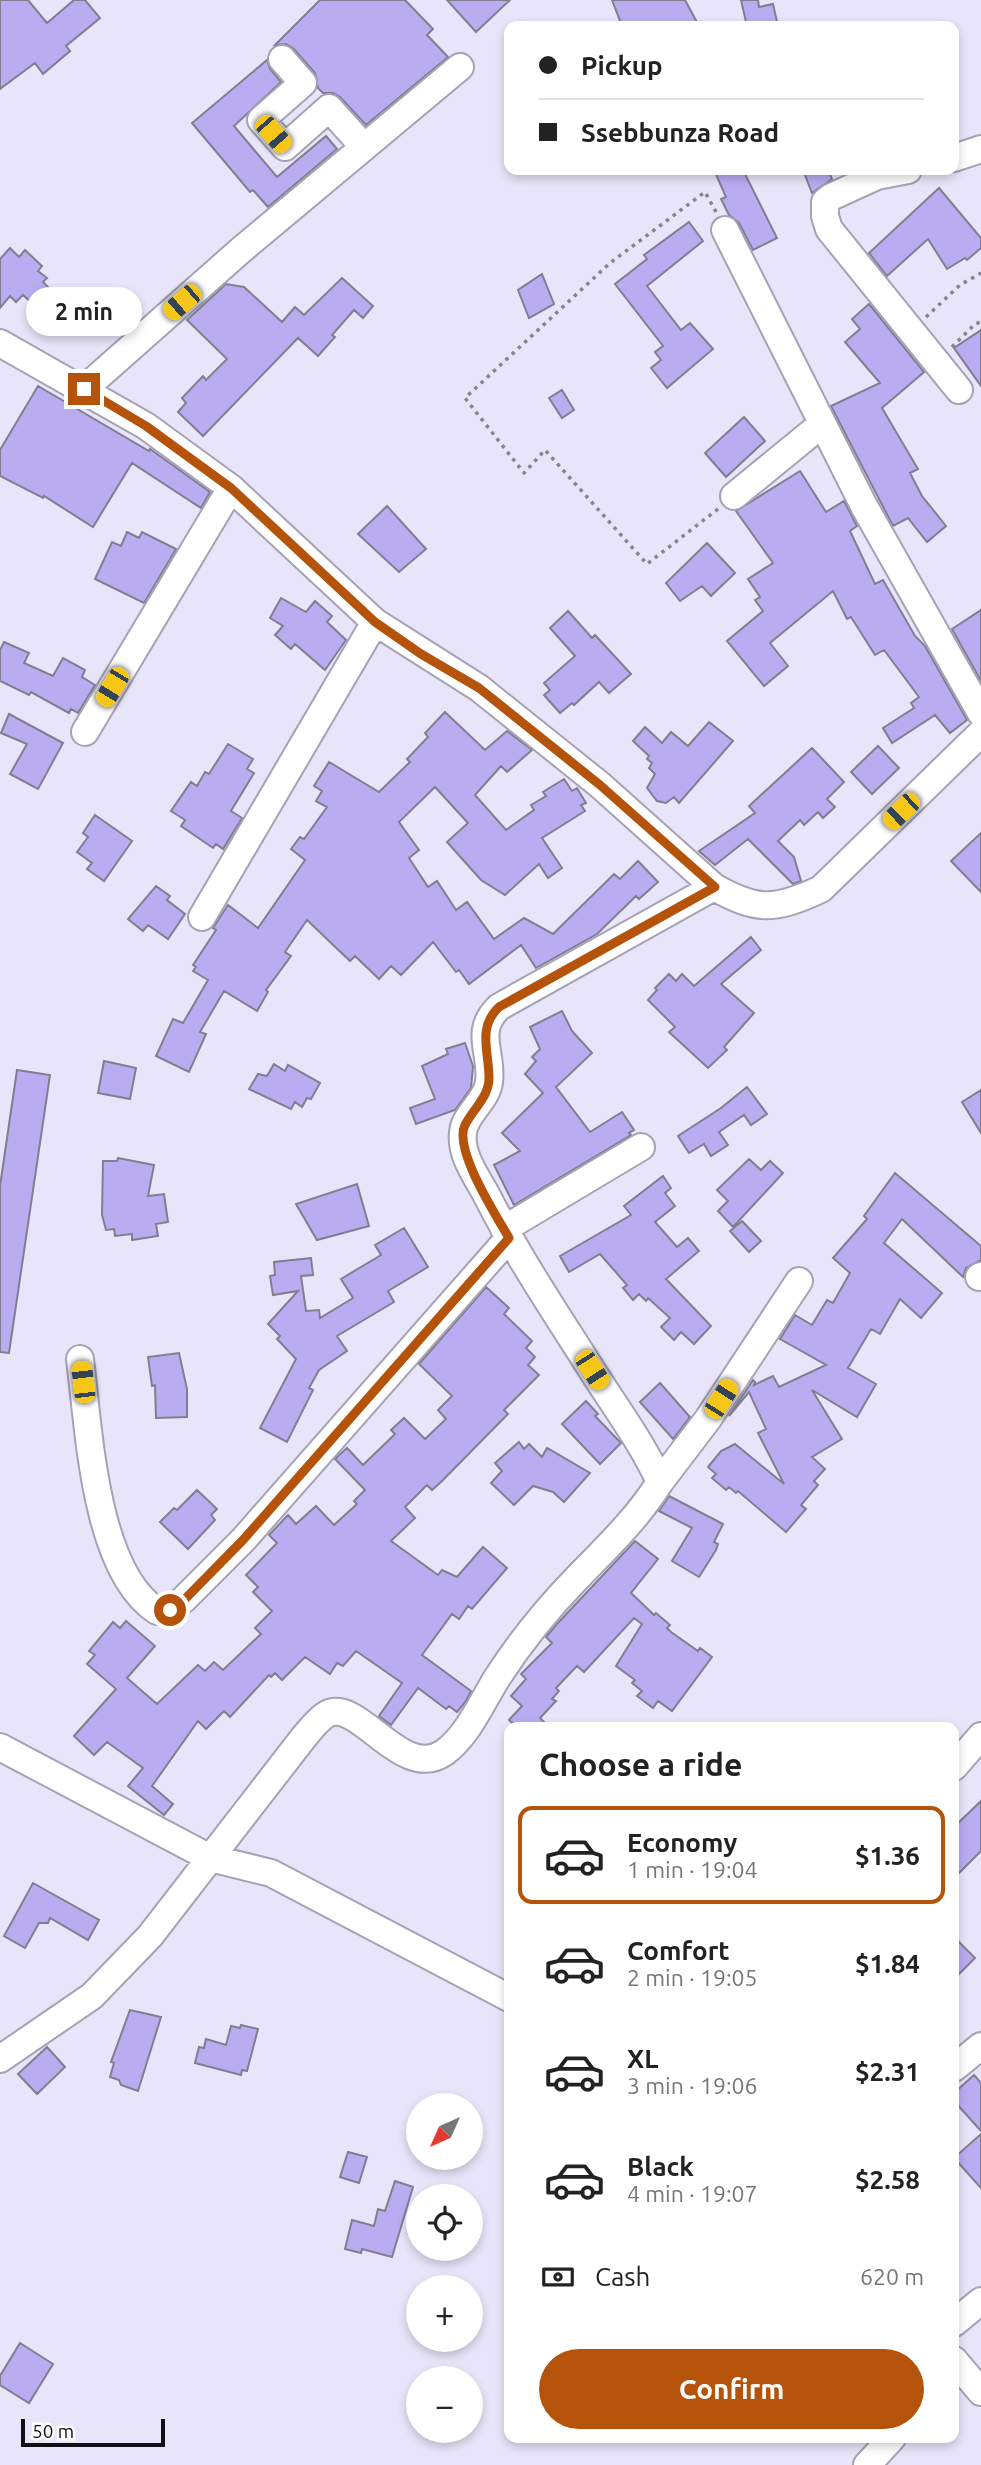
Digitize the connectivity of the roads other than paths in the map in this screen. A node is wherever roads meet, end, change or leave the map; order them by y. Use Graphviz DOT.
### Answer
graph roads {
  1 [pos="282,59"];
  2 [pos="460,67"];
  3 [pos="303,83"];
  4 [pos="329,108"];
  5 [pos="364,147"];
  6 [pos="981,149"];
  7 [pos="959,156"];
  8 [pos="882,175"];
  9 [pos="725,229"];
  10 [pos="0,344"];
  11 [pos="84,389"];
  12 [pos="959,390"];
  13 [pos="822,424"];
  14 [pos="231,488"];
  15 [pos="734,496"];
  16 [pos="375,622"];
  17 [pos="981,713"];
  18 [pos="85,732"];
  19 [pos="981,733"];
  20 [pos="715,887"];
  21 [pos="202,917"];
  22 [pos="640,1147"];
  23 [pos="506,1234"];
  24 [pos="799,1281"];
  25 [pos="80,1359"];
  26 [pos="660,1482"];
  27 [pos="981,1736"];
  28 [pos="0,1747"];
  29 [pos="959,1761"];
  30 [pos="210,1858"];
  31 [pos="504,1995"];
  32 [pos="981,2046"];
  33 [pos="0,2059"];
  34 [pos="959,2064"];
  35 [pos="981,2301"];
  36 [pos="959,2319"];
  37 [pos="959,2370"];
  38 [pos="981,2392"];
  39 [pos="887,2443"];
  40 [pos="867,2465"];
  1 -- 3 [label="street"];
  2 -- 5 [label="street"];
  3 -- 4 [label="street"];
  3 -- 4 [label="street"];
  4 -- 5 [label="street"];
  5 -- 11 [label="street"];
  6 -- 7 [label="street"];
  8 -- 12 [label="street"];
  9 -- 13 [label="street"];
  10 -- 11 [label="street"];
  11 -- 14 [label="street"];
  13 -- 15 [label="street"];
  13 -- 17 [label="street"];
  14 -- 16 [label="street"];
  14 -- 18 [label="street"];
  16 -- 20 [label="street"];
  16 -- 21 [label="street"];
  19 -- 20 [label="street"];
  20 -- 23 [label="street"];
  22 -- 23 [label="street"];
  23 -- 25 [label="street"];
  23 -- 26 [label="street"];
  24 -- 26 [label="street"];
  26 -- 30 [label="street"];
  27 -- 29 [label="street"];
  28 -- 30 [label="street"];
  30 -- 31 [label="street"];
  30 -- 33 [label="street"];
  32 -- 34 [label="street"];
  35 -- 36 [label="street"];
  37 -- 38 [label="street"];
  39 -- 40 [label="street"];
}
